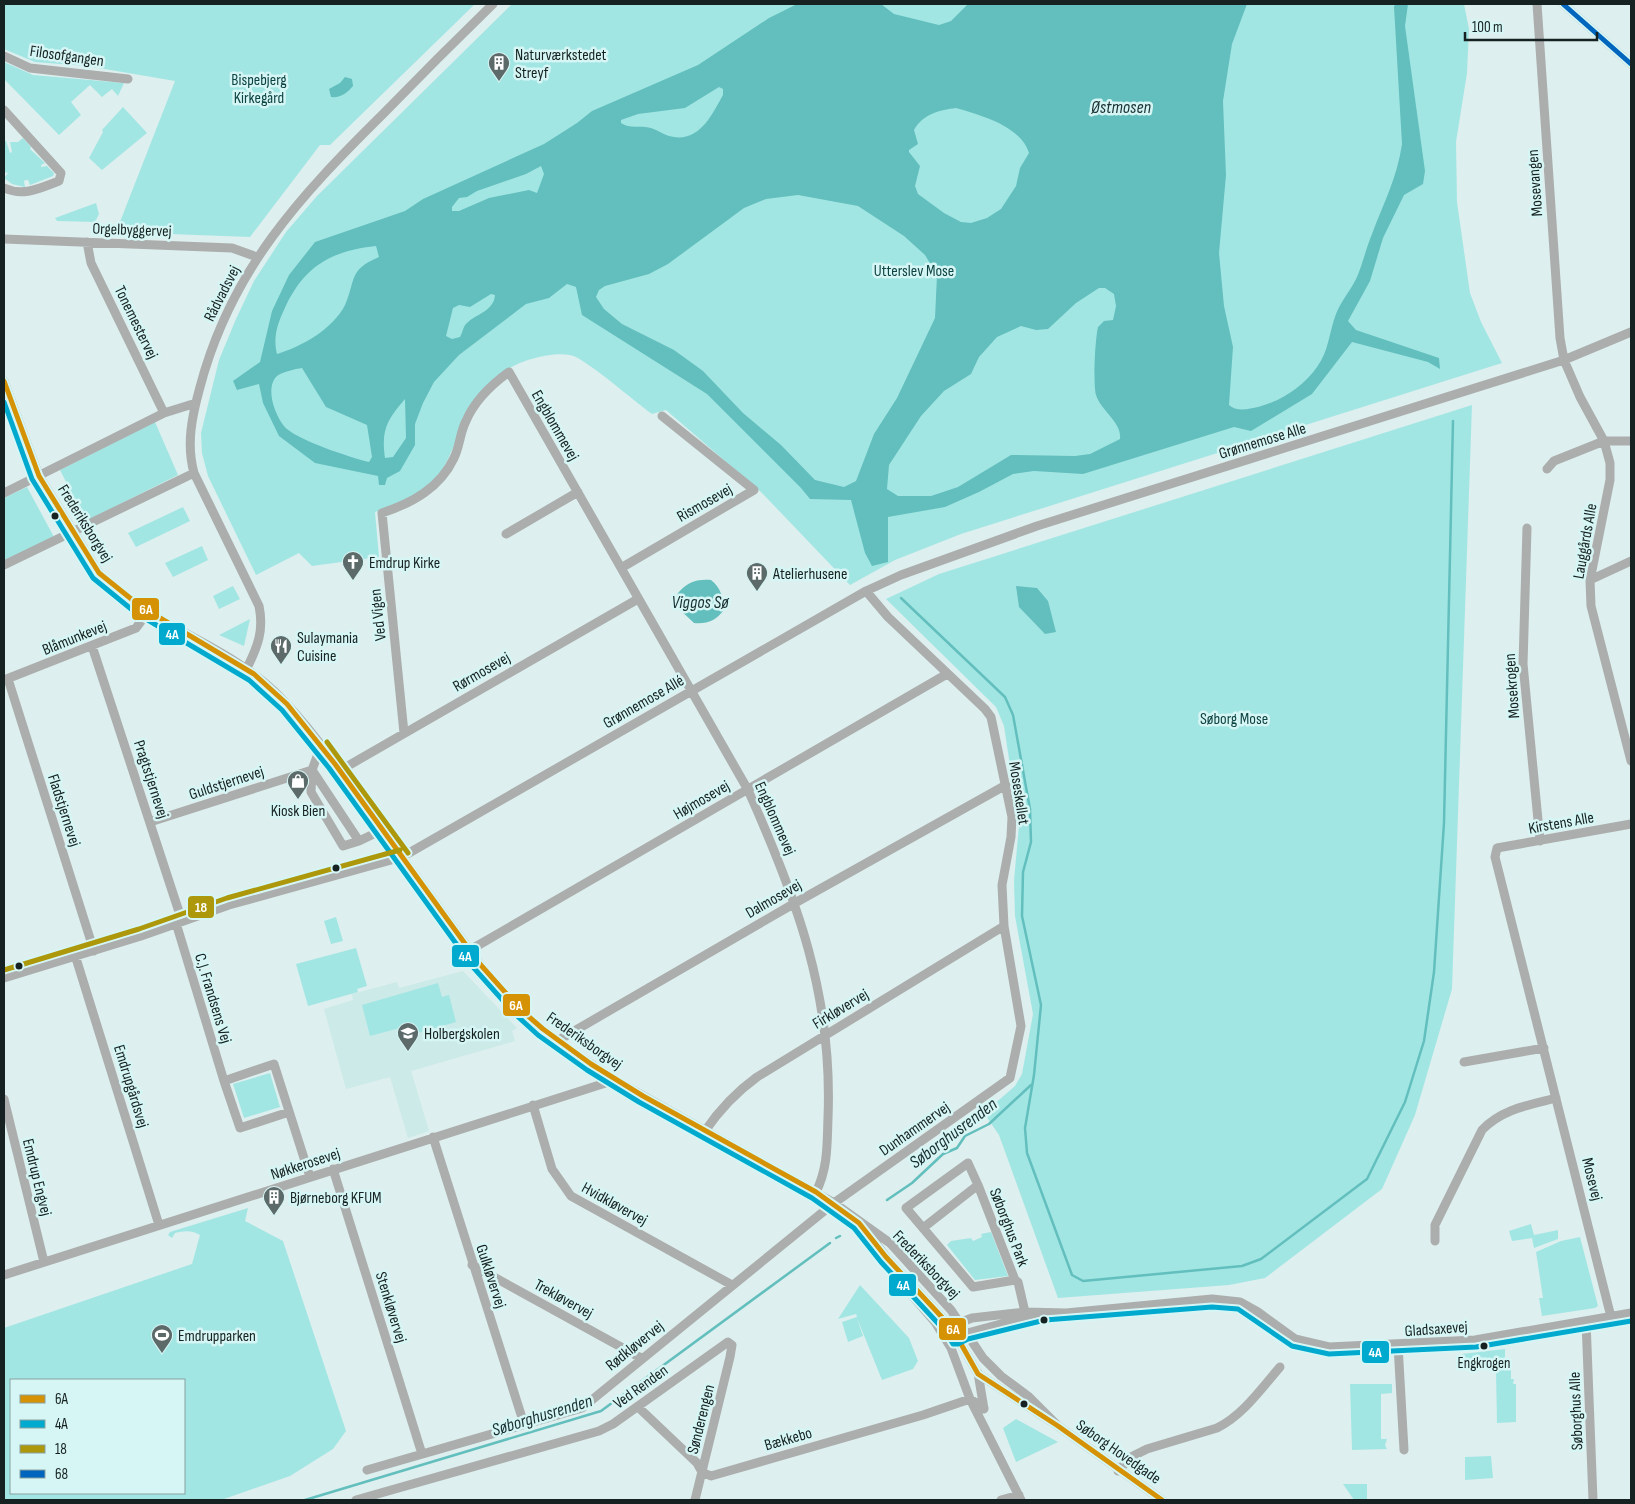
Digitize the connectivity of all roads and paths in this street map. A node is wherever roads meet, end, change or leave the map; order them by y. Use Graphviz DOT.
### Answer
graph roads {
  1 [pos="493,4"];
  2 [pos="1537,4"];
  3 [pos="1563,4"];
  4 [pos="4,56"];
  5 [pos="1631,64"];
  6 [pos="128,78"];
  7 [pos="4,110"];
  8 [pos="4,188"];
  9 [pos="4,239"];
  10 [pos="87,242"];
  11 [pos="257,257"];
  12 [pos="1631,332"];
  13 [pos="1564,360"];
  14 [pos="509,372"];
  15 [pos="4,381"];
  16 [pos="196,403"];
  17 [pos="164,413"];
  18 [pos="662,416"];
  19 [pos="1604,441"];
  20 [pos="1631,441"];
  21 [pos="1547,469"];
  22 [pos="194,473"];
  23 [pos="39,476"];
  24 [pos="578,492"];
  25 [pos="4,493"];
  26 [pos="1527,528"];
  27 [pos="72,533"];
  28 [pos="506,534"];
  29 [pos="1631,560"];
  30 [pos="4,565"];
  31 [pos="620,568"];
  32 [pos="901,575"];
  33 [pos="1590,580"];
  34 [pos="866,591"];
  35 [pos="638,599"];
  36 [pos="148,612"];
  37 [pos="92,646"];
  38 [pos="247,668"];
  39 [pos="947,674"];
  40 [pos="6,680"];
  41 [pos="691,692"];
  42 [pos="404,732"];
  43 [pos="1628,735"];
  44 [pos="321,746"];
  45 [pos="1631,761"];
  46 [pos="312,770"];
  47 [pos="339,770"];
  48 [pos="1006,785"];
  49 [pos="748,790"];
  50 [pos="150,822"];
  51 [pos="1631,824"];
  52 [pos="382,830"];
  53 [pos="359,841"];
  54 [pos="1540,841"];
  55 [pos="1497,848"];
  56 [pos="402,857"];
  57 [pos="795,903"];
  58 [pos="179,922"];
  59 [pos="1004,926"];
  60 [pos="470,950"];
  61 [pos="94,951"];
  62 [pos="75,955"];
  63 [pos="4,977"];
  64 [pos="826,1033"];
  65 [pos="557,1041"];
  66 [pos="1544,1048"];
  67 [pos="1464,1062"];
  68 [pos="1010,1078"];
  69 [pos="615,1080"];
  70 [pos="224,1081"];
  71 [pos="1556,1098"];
  72 [pos="4,1099"];
  73 [pos="533,1106"];
  74 [pos="289,1112"];
  75 [pos="705,1131"];
  76 [pos="433,1137"];
  77 [pos="333,1169"];
  78 [pos="310,1177"];
  79 [pos="978,1185"];
  80 [pos="816,1192"];
  81 [pos="834,1203"];
  82 [pos="859,1223"];
  83 [pos="159,1225"];
  84 [pos="923,1228"];
  85 [pos="1435,1242"];
  86 [pos="44,1262"];
  87 [pos="472,1265"];
  88 [pos="893,1266"];
  89 [pos="4,1275"];
  90 [pos="1015,1280"];
  91 [pos="732,1285"];
  92 [pos="1024,1312"];
  93 [pos="1044,1313"];
  94 [pos="1631,1313"];
  95 [pos="1611,1316"];
  96 [pos="1586,1321"];
  97 [pos="958,1330"];
  98 [pos="732,1345"];
  99 [pos="1398,1345"];
  100 [pos="973,1346"];
  101 [pos="964,1351"];
  102 [pos="641,1358"];
  103 [pos="983,1358"];
  104 [pos="1280,1367"];
  105 [pos="978,1374"];
  106 [pos="966,1384"];
  107 [pos="970,1398"];
  108 [pos="638,1407"];
  109 [pos="984,1408"];
  110 [pos="524,1424"];
  111 [pos="1058,1426"];
  112 [pos="990,1436"];
  113 [pos="1404,1450"];
  114 [pos="422,1454"];
  115 [pos="367,1470"];
  116 [pos="1118,1471"];
  117 [pos="702,1472"];
  118 [pos="1020,1498"];
  119 [pos="356,1500"];
  120 [pos="695,1500"];
  121 [pos="1001,1500"];
  122 [pos="1162,1500"];
  123 [pos="1594,1500"];
  1 -- 11 [label="street, Rådvadsvej"];
  2 -- 13 [label="street, Mosevangen"];
  3 -- 5 [label="street"];
  4 -- 6 [label="street, Filosofgangen"];
  7 -- 8 [label="street"];
  9 -- 10 [label="street, Orgelbyggervej"];
  10 -- 11 [label="street, Orgelbyggervej"];
  10 -- 17 [label="street, Tonemestervej"];
  11 -- 16 [label="street, Rådvadsvej"];
  12 -- 13 [label="street, Grønnemose Alle"];
  13 -- 19 [label="street, Lauggårds Alle"];
  13 -- 32 [label="street, Grønnemose Alle"];
  14 -- 24 [label="street, Engblommevej"];
  14 -- 42 [label="street, Ved Vigen"];
  15 -- 23 [label="street, Frederiksborgvej"];
  16 -- 17 [label="street"];
  16 -- 22 [label="street, Rådvadsvej"];
  17 -- 23 [label="street"];
  18 -- 31 [label="street, Rismosevej"];
  19 -- 20 [label="street"];
  19 -- 21 [label="street"];
  19 -- 33 [label="street, Lauggårds Alle"];
  22 -- 27 [label="street"];
  22 -- 38 [label="street, Rådvadsvej"];
  23 -- 25 [label="street"];
  23 -- 27 [label="street, Frederiksborgvej"];
  24 -- 28 [label="street"];
  24 -- 31 [label="street, Engblommevej"];
  26 -- 54 [label="street, Mosekrogen"];
  27 -- 30 [label="street"];
  27 -- 36 [label="street, Frederiksborgvej"];
  29 -- 33 [label="street"];
  31 -- 35 [label="street, Engblommevej"];
  32 -- 34 [label="street, Grønnemose Allé"];
  33 -- 43 [label="street, Lauggårds Alle"];
  34 -- 39 [label="street, Moseskellet"];
  34 -- 41 [label="street, Grønnemose Allé"];
  35 -- 41 [label="street, Engblommevej"];
  35 -- 42 [label="street, Rørmosevej"];
  36 -- 37 [label="street, Blåmunkevej"];
  36 -- 38 [label="street, Frederiksborgvej"];
  37 -- 40 [label="street, Blåmunkevej"];
  37 -- 50 [label="street, Pragtstjernevej"];
  38 -- 44 [label="street, Frederiksborgvej"];
  39 -- 48 [label="street, Moseskellet"];
  39 -- 49 [label="street, Højmosevej"];
  40 -- 61 [label="street, Fladstjernevej"];
  41 -- 49 [label="street, Engblommevej"];
  41 -- 56 [label="street, Grønnemose Allé"];
  42 -- 47 [label="street, Rørmosevej"];
  43 -- 45 [label="street, Lauggårds Alle"];
  44 -- 46 [label="street"];
  44 -- 47 [label="street, Frederiksborgvej"];
  46 -- 50 [label="street, Guldstjernevej"];
  46 -- 53 [label="street"];
  46 -- 53 [label="street"];
  47 -- 52 [label="street, Frederiksborgvej"];
  48 -- 57 [label="street, Dalmosevej"];
  48 -- 59 [label="street, Moseskellet"];
  49 -- 57 [label="street, Engblommevej"];
  49 -- 60 [label="street, Højmosevej"];
  50 -- 58 [label="street, Pragtstjernevej"];
  51 -- 54 [label="street, Kirstens Alle"];
  52 -- 53 [label="street"];
  52 -- 56 [label="street, Frederiksborgvej"];
  54 -- 55 [label="street, Kirstens Alle"];
  55 -- 66 [label="street, Mosevej"];
  56 -- 58 [label="street, Grønnemose Allé"];
  56 -- 60 [label="street, Frederiksborgvej"];
  57 -- 64 [label="street, Engblommevej"];
  57 -- 65 [label="street, Dalmosevej"];
  58 -- 61 [label="street, Grønnemose Allé"];
  58 -- 70 [label="street, C.J. Frandsens Vej"];
  59 -- 64 [label="street, Firkløvervej"];
  59 -- 68 [label="street, Moseskellet"];
  60 -- 65 [label="street, Frederiksborgvej"];
  61 -- 62 [label="street, Grønnemose Allé"];
  62 -- 63 [label="street, Grønnemose Allé"];
  62 -- 83 [label="street, Emdrupgårdsvej"];
  64 -- 75 [label="street, Firkløvervej"];
  64 -- 80 [label="street, Engblommevej"];
  65 -- 69 [label="street, Frederiksborgvej"];
  66 -- 67 [label="street"];
  66 -- 71 [label="street, Mosevej"];
  68 -- 81 [label="street, Dunhammervej"];
  69 -- 73 [label="street, Nøkkerosevej"];
  69 -- 75 [label="street, Frederiksborgvej"];
  70 -- 74 [label="street, C.J. Frandsens Vej"];
  70 -- 74 [label="street"];
  71 -- 85 [label="street"];
  71 -- 95 [label="street, Mosevej"];
  72 -- 86 [label="street, Emdrup Engvej"];
  73 -- 76 [label="street, Nøkkerosevej"];
  73 -- 91 [label="street, Hvidkløvervej"];
  74 -- 78 [label="street"];
  75 -- 80 [label="street, Frederiksborgvej"];
  76 -- 77 [label="street, Nøkkerosevej"];
  76 -- 87 [label="street, Gulkløvervej"];
  77 -- 78 [label="street, Nøkkerosevej"];
  77 -- 114 [label="street, Stenkløvervej"];
  78 -- 83 [label="street, Nøkkerosevej"];
  79 -- 84 [label="street, Søborghus Park"];
  79 -- 84 [label="street, Søborghus Park"];
  79 -- 90 [label="street, Søborghus Park"];
  80 -- 81 [label="street, Frederiksborgvej"];
  81 -- 82 [label="street, Frederiksborgvej"];
  81 -- 91 [label="street, Rødkløvervej"];
  82 -- 88 [label="street, Frederiksborgvej"];
  82 -- 97 [label="street, Frederiksborgvej"];
  83 -- 86 [label="street, Nøkkerosevej"];
  84 -- 90 [label="street, Søborghus Park"];
  86 -- 89 [label="street, Nøkkerosevej"];
  87 -- 102 [label="street, Trekløvervej"];
  87 -- 110 [label="street, Gulkløvervej"];
  88 -- 97 [label="street, Frederiksborgvej"];
  88 -- 106 [label="street, Frederiksborgvej"];
  90 -- 92 [label="street, Søborghus Park"];
  91 -- 102 [label="street, Rødkløvervej"];
  92 -- 93 [label="street, Gladsaxevej"];
  92 -- 97 [label="street, Gladsaxevej"];
  93 -- 97 [label="street, Gladsaxevej"];
  93 -- 99 [label="street, Gladsaxevej"];
  94 -- 95 [label="street, Gladsaxevej"];
  95 -- 96 [label="street, Gladsaxevej"];
  96 -- 99 [label="street, Gladsaxevej"];
  96 -- 123 [label="street, Søborghus Alle"];
  97 -- 100 [label="street, Frederiksborgvej"];
  97 -- 101 [label="street, Frederiksborgvej"];
  98 -- 108 [label="street, Ved Renden"];
  98 -- 117 [label="street, Sønderengen"];
  99 -- 113 [label="street"];
  100 -- 103 [label="street, Frederiksborgvej"];
  100 -- 105 [label="street"];
  101 -- 105 [label="street, Frederiksborgvej"];
  101 -- 106 [label="street"];
  102 -- 110 [label="street, Rødkløvervej"];
  103 -- 111 [label="street, Søborg Hovedgade"];
  104 -- 116 [label="street"];
  105 -- 109 [label="street"];
  105 -- 111 [label="street, Søborg Hovedgade"];
  106 -- 107 [label="street"];
  107 -- 109 [label="street"];
  107 -- 112 [label="street"];
  107 -- 117 [label="street, Bækkebo"];
  108 -- 117 [label="street"];
  108 -- 119 [label="street, Ved Renden"];
  109 -- 112 [label="street"];
  110 -- 114 [label="street, Rødkløvervej"];
  111 -- 116 [label="street, Søborg Hovedgade"];
  112 -- 118 [label="street"];
  114 -- 115 [label="street, Rødkløvervej"];
  116 -- 122 [label="street, Søborg Hovedgade"];
  117 -- 120 [label="street, Sønderengen"];
  118 -- 121 [label="street"];
}
